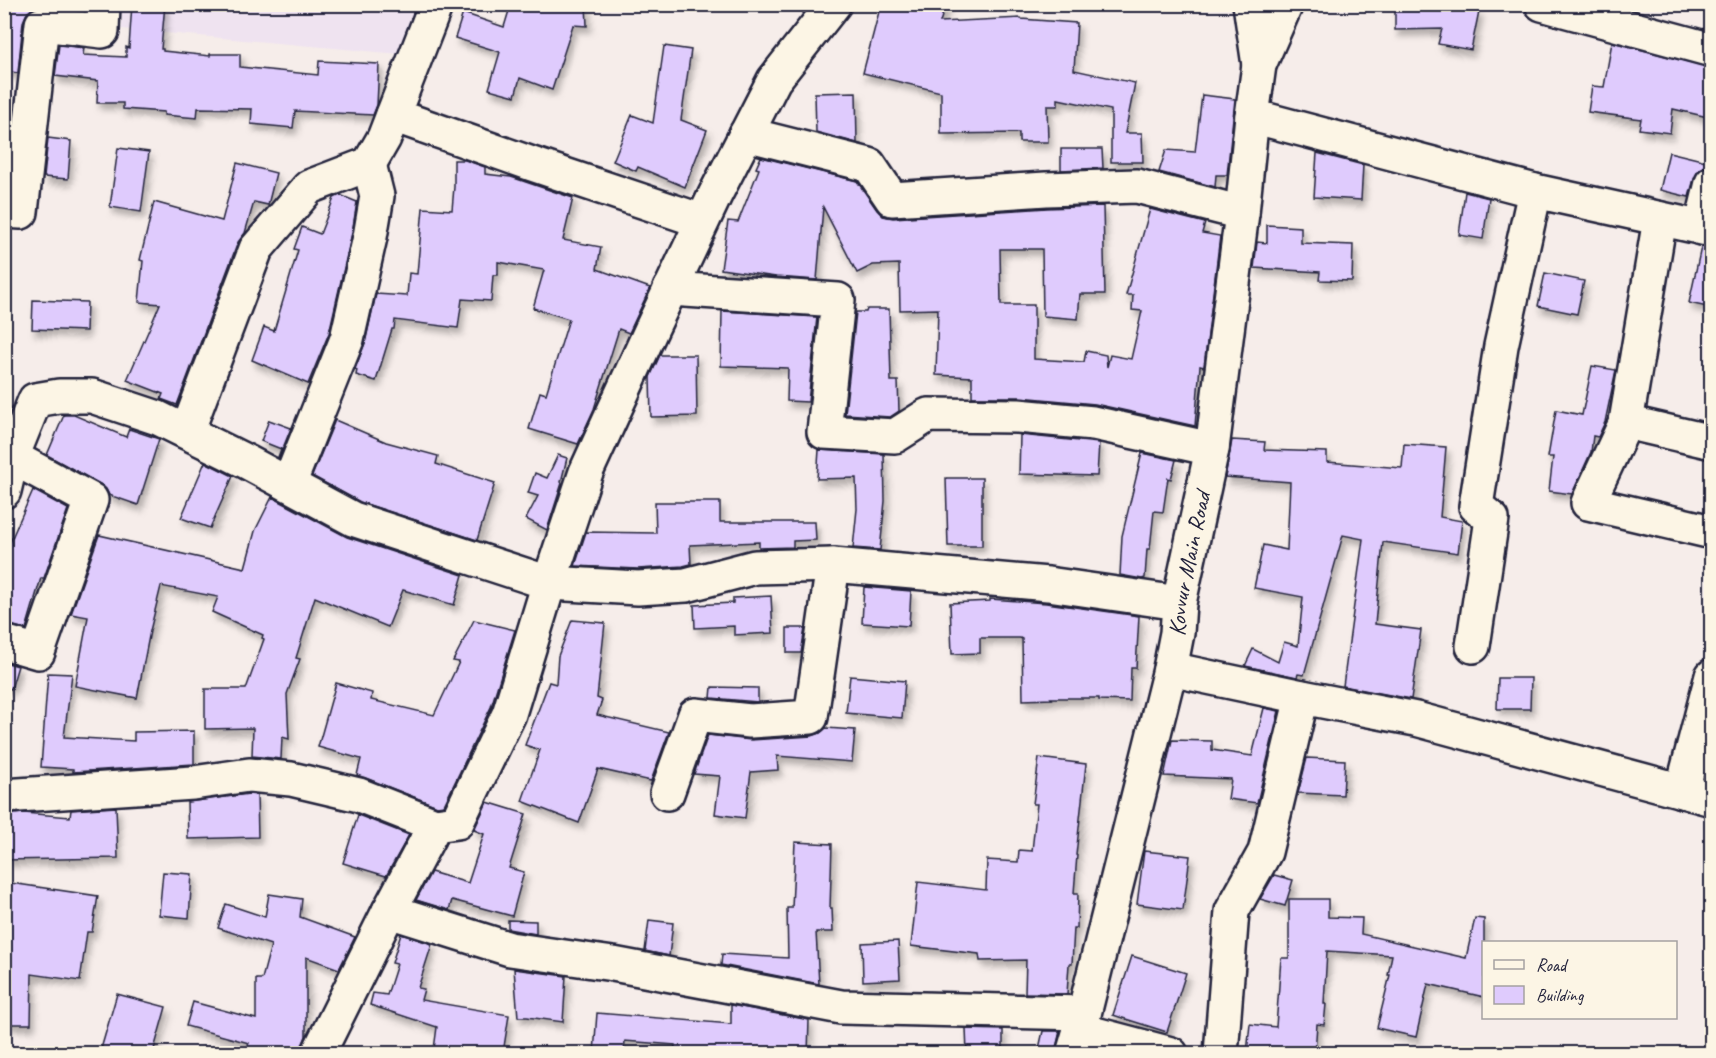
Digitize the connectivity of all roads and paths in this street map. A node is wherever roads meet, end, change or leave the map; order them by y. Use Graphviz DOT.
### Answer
graph roads {
  1 [pos="103,4"];
  2 [pos="436,4"];
  3 [pos="834,4"];
  4 [pos="1250,4"];
  5 [pos="1286,4"];
  6 [pos="1542,4"];
  7 [pos="1712,50"];
  8 [pos="1260,64"];
  9 [pos="393,115"];
  10 [pos="1252,116"];
  11 [pos="746,134"];
  12 [pos="369,164"];
  13 [pos="1712,183"];
  14 [pos="1535,191"];
  15 [pos="4,211"];
  16 [pos="1242,213"];
  17 [pos="1660,219"];
  18 [pos="702,221"];
  19 [pos="1706,229"];
  20 [pos="670,289"];
  21 [pos="1626,422"];
  22 [pos="187,432"];
  23 [pos="1712,442"];
  24 [pos="1212,449"];
  25 [pos="8,456"];
  26 [pos="289,484"];
  27 [pos="4,491"];
  28 [pos="1712,532"];
  29 [pos="833,565"];
  30 [pos="549,583"];
  31 [pos="1179,603"];
  32 [pos="4,642"];
  33 [pos="1473,646"];
  34 [pos="1170,669"];
  35 [pos="1712,676"];
  36 [pos="1302,698"];
  37 [pos="667,793"];
  38 [pos="1697,795"];
  39 [pos="4,796"];
  40 [pos="435,825"];
  41 [pos="389,911"];
  42 [pos="1079,1032"];
  43 [pos="318,1053"];
  44 [pos="1172,1053"];
  45 [pos="1221,1053"];
  1 -- 15 [label="street"];
  2 -- 9 [label="street"];
  3 -- 11 [label="street"];
  4 -- 8 [label="street, Kovvur Main Road"];
  5 -- 8 [label="street, Kovvur Main Road"];
  6 -- 7 [label="street"];
  8 -- 10 [label="street, Kovvur Main Road"];
  9 -- 12 [label="street"];
  9 -- 18 [label="street"];
  10 -- 14 [label="street"];
  10 -- 16 [label="street, Kovvur Main Road"];
  11 -- 16 [label="street"];
  11 -- 18 [label="street"];
  12 -- 22 [label="street"];
  12 -- 26 [label="street"];
  13 -- 19 [label="street"];
  14 -- 17 [label="street"];
  14 -- 33 [label="street"];
  16 -- 24 [label="street, Kovvur Main Road"];
  17 -- 19 [label="street"];
  17 -- 21 [label="street"];
  18 -- 20 [label="street"];
  20 -- 24 [label="street"];
  20 -- 30 [label="street"];
  21 -- 23 [label="street"];
  21 -- 28 [label="street"];
  22 -- 25 [label="street"];
  22 -- 26 [label="street"];
  24 -- 31 [label="street, Kovvur Main Road"];
  25 -- 27 [label="street"];
  25 -- 32 [label="street"];
  26 -- 30 [label="street"];
  29 -- 30 [label="street"];
  29 -- 31 [label="street"];
  29 -- 37 [label="street"];
  30 -- 40 [label="street"];
  31 -- 34 [label="street, Kovvur Main Road"];
  34 -- 36 [label="street"];
  34 -- 42 [label="street, Kovvur Main Road"];
  35 -- 38 [label="street"];
  36 -- 38 [label="street"];
  36 -- 45 [label="street"];
  39 -- 40 [label="street"];
  40 -- 41 [label="street"];
  41 -- 42 [label="street"];
  41 -- 43 [label="street"];
  42 -- 44 [label="street"];
}
